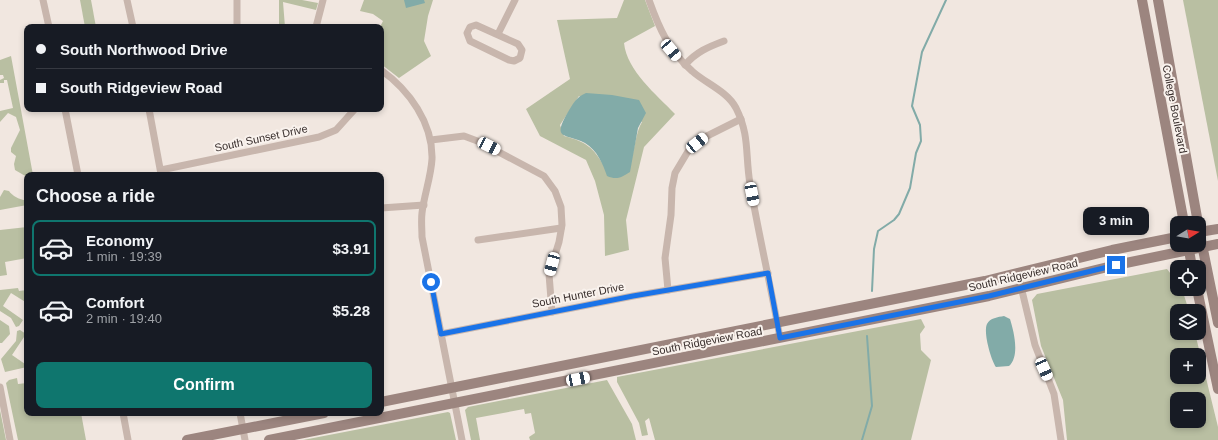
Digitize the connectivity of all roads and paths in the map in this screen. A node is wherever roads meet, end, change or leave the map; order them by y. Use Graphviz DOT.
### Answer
graph roads {
  1 [pos="43,0"];
  2 [pos="128,0"];
  3 [pos="237,0"];
  4 [pos="323,0"];
  5 [pos="515,0"];
  6 [pos="649,0"];
  7 [pos="1142,0"];
  8 [pos="1158,0"];
  9 [pos="47,24"];
  10 [pos="132,24"];
  11 [pos="237,24"];
  12 [pos="317,24"];
  13 [pos="498,34"];
  14 [pos="724,41"];
  15 [pos="685,65"];
  16 [pos="384,73"];
  17 [pos="66,112"];
  18 [pos="150,112"];
  19 [pos="352,112"];
  20 [pos="741,118"];
  21 [pos="431,140"];
  22 [pos="77,172"];
  23 [pos="161,172"];
  24 [pos="166,172"];
  25 [pos="424,205"];
  26 [pos="384,208"];
  27 [pos="1183,216"];
  28 [pos="1197,216"];
  29 [pos="561,228"];
  30 [pos="1218,228"];
  31 [pos="1206,231"];
  32 [pos="1170,238"];
  33 [pos="478,240"];
  34 [pos="1218,244"];
  35 [pos="1206,247"];
  36 [pos="1171,252"];
  37 [pos="1203,252"];
  38 [pos="768,273"];
  39 [pos="1018,274"];
  40 [pos="1022,289"];
  41 [pos="668,290"];
  42 [pos="1198,296"];
  43 [pos="552,312"];
  44 [pos="777,323"];
  45 [pos="1218,323"];
  46 [pos="441,334"];
  47 [pos="780,338"];
  48 [pos="0,387"];
  49 [pos="451,388"];
  50 [pos="1218,389"];
  51 [pos="384,401"];
  52 [pos="454,404"];
  53 [pos="124,416"];
  54 [pos="240,416"];
  55 [pos="309,416"];
  56 [pos="242,429"];
  57 [pos="10,440"];
  58 [pos="128,440"];
  59 [pos="187,440"];
  60 [pos="245,440"];
  61 [pos="269,440"];
  62 [pos="462,440"];
  63 [pos="1061,440"];
  1 -- 9 [label="street"];
  2 -- 10 [label="street"];
  3 -- 11 [label="street"];
  4 -- 12 [label="street"];
  5 -- 13 [label="street"];
  6 -- 15 [label="street"];
  7 -- 27 [label="main road, College Boulevard"];
  8 -- 28 [label="main road, College Boulevard"];
  13 -- 13 [label="street"];
  14 -- 15 [label="street"];
  15 -- 20 [label="street"];
  16 -- 21 [label="street"];
  17 -- 22 [label="street"];
  18 -- 23 [label="street"];
  19 -- 24 [label="street, South Sunset Drive"];
  20 -- 38 [label="street"];
  20 -- 41 [label="street"];
  21 -- 25 [label="street"];
  21 -- 29 [label="street"];
  25 -- 26 [label="street"];
  25 -- 46 [label="street"];
  29 -- 33 [label="street"];
  29 -- 43 [label="street"];
  30 -- 31 [label="main road"];
  32 -- 39 [label="main road, South Ridgeview Road"];
  34 -- 35 [label="main road, South Ridgeview Road"];
  36 -- 40 [label="main road, South Ridgeview Road"];
  37 -- 45 [label="main road"];
  38 -- 41 [label="street, South Hunter Drive"];
  38 -- 44 [label="street"];
  39 -- 40 [label="street"];
  39 -- 44 [label="main road, South Ridgeview Road"];
  40 -- 47 [label="main road, South Ridgeview Road"];
  40 -- 63 [label="street"];
  41 -- 43 [label="street, South Hunter Drive"];
  42 -- 50 [label="main road"];
  43 -- 46 [label="street, South Hunter Drive"];
  44 -- 47 [label="street"];
  44 -- 49 [label="main road, South Ridgeview Road"];
  46 -- 49 [label="street"];
  47 -- 52 [label="main road, South Ridgeview Road"];
  48 -- 57 [label="street"];
  49 -- 51 [label="main road, South Ridgeview Road"];
  49 -- 52 [label="street"];
  52 -- 61 [label="main road, South Ridgeview Road"];
  52 -- 62 [label="street"];
  53 -- 58 [label="street"];
  54 -- 56 [label="street"];
  55 -- 56 [label="main road"];
  56 -- 59 [label="main road"];
  56 -- 60 [label="street"];
}
